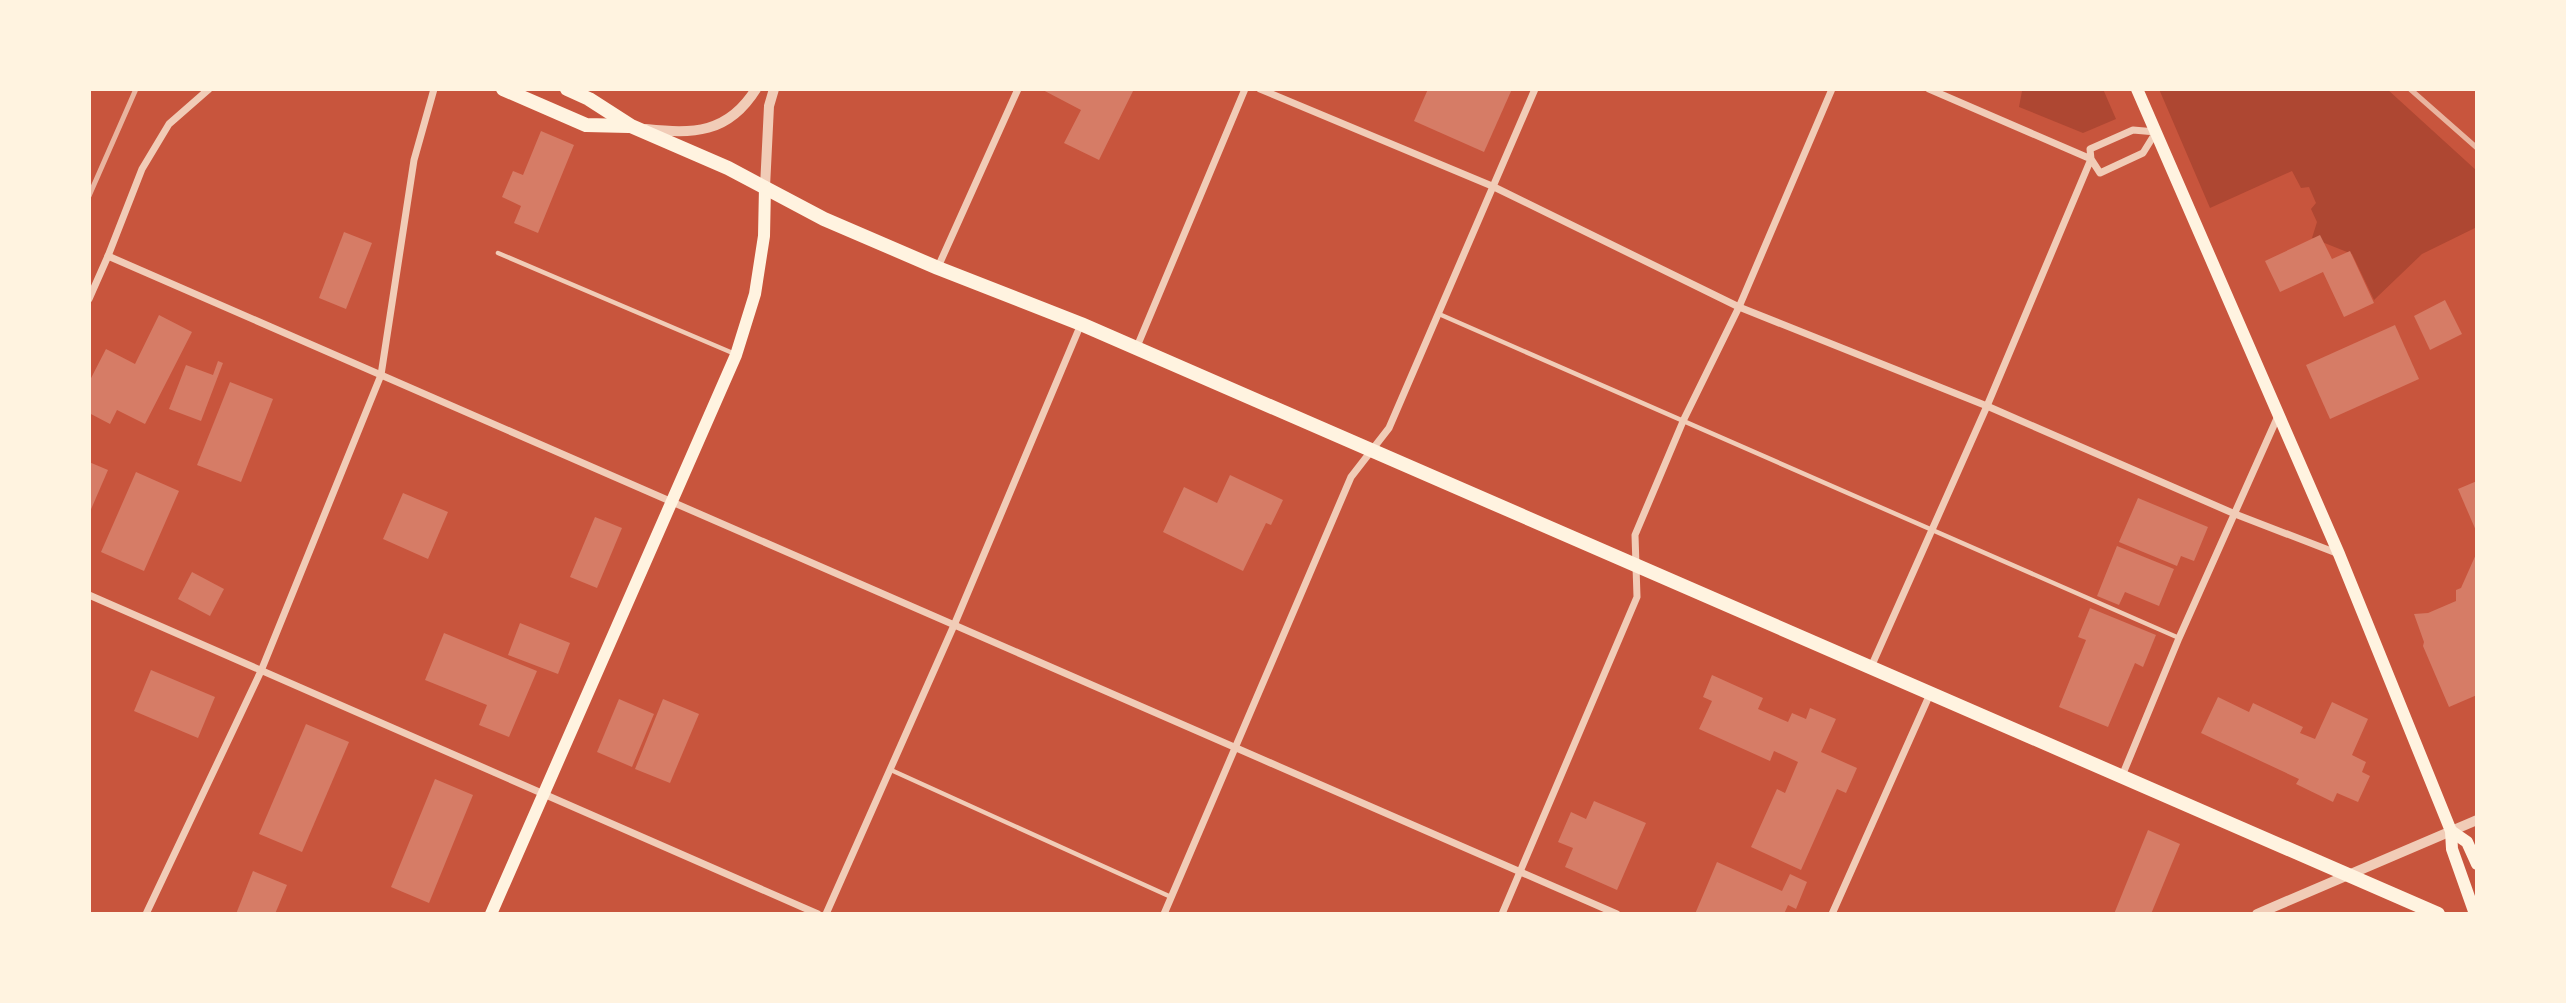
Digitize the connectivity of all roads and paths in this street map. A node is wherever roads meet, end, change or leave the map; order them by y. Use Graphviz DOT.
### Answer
graph roads {
  1 [pos="209,89"];
  2 [pos="434,89"];
  3 [pos="567,89"];
  4 [pos="756,89"];
  5 [pos="774,89"];
  6 [pos="1018,89"];
  7 [pos="1245,89"];
  8 [pos="1260,89"];
  9 [pos="1535,89"];
  10 [pos="1832,89"];
  11 [pos="1929,89"];
  12 [pos="2137,89"];
  13 [pos="505,90"];
  14 [pos="633,127"];
  15 [pos="2156,132"];
  16 [pos="2091,159"];
  17 [pos="1492,186"];
  18 [pos="765,187"];
  19 [pos="498,253"];
  20 [pos="108,256"];
  21 [pos="937,268"];
  22 [pos="89,299"];
  23 [pos="1739,307"];
  24 [pos="1439,314"];
  25 [pos="1082,324"];
  26 [pos="1136,349"];
  27 [pos="736,355"];
  28 [pos="381,375"];
  29 [pos="1987,406"];
  30 [pos="2278,416"];
  31 [pos="1684,419"];
  32 [pos="1371,451"];
  33 [pos="671,500"];
  34 [pos="2235,514"];
  35 [pos="1931,528"];
  36 [pos="2339,554"];
  37 [pos="1636,566"];
  38 [pos="89,595"];
  39 [pos="955,623"];
  40 [pos="2179,638"];
  41 [pos="1871,668"];
  42 [pos="261,671"];
  43 [pos="1930,693"];
  44 [pos="1236,746"];
  45 [pos="890,769"];
  46 [pos="2122,776"];
  47 [pos="542,793"];
  48 [pos="2477,820"];
  49 [pos="2451,831"];
  50 [pos="2477,864"];
  51 [pos="1520,871"];
  52 [pos="2348,874"];
  53 [pos="1171,897"];
  54 [pos="146,914"];
  55 [pos="491,914"];
  56 [pos="818,914"];
  57 [pos="826,914"];
  58 [pos="1164,914"];
  59 [pos="1502,914"];
  60 [pos="1617,914"];
  61 [pos="1832,914"];
  62 [pos="2258,914"];
  63 [pos="2438,914"];
  64 [pos="2475,914"];
  1 -- 20 [label="street"];
  2 -- 28 [label="street"];
  3 -- 14 [label="main road"];
  4 -- 14 [label="street"];
  5 -- 18 [label="street"];
  6 -- 21 [label="street"];
  7 -- 26 [label="street"];
  8 -- 17 [label="street"];
  9 -- 17 [label="street"];
  10 -- 23 [label="street"];
  11 -- 16 [label="street"];
  12 -- 15 [label="main road"];
  13 -- 14 [label="main road"];
  14 -- 18 [label="main road"];
  15 -- 16 [label="street"];
  15 -- 16 [label="street"];
  15 -- 30 [label="main road"];
  16 -- 29 [label="street"];
  17 -- 23 [label="street"];
  17 -- 24 [label="street"];
  18 -- 21 [label="main road"];
  18 -- 27 [label="main road"];
  19 -- 27 [label="lane"];
  20 -- 22 [label="street"];
  20 -- 28 [label="street"];
  21 -- 25 [label="main road"];
  23 -- 29 [label="street"];
  23 -- 31 [label="street"];
  24 -- 31 [label="lane"];
  24 -- 32 [label="street"];
  25 -- 26 [label="main road"];
  25 -- 39 [label="street"];
  26 -- 32 [label="main road"];
  27 -- 33 [label="main road"];
  28 -- 33 [label="street"];
  28 -- 42 [label="street"];
  29 -- 34 [label="street"];
  29 -- 35 [label="street"];
  30 -- 34 [label="street"];
  30 -- 36 [label="main road"];
  31 -- 35 [label="lane"];
  31 -- 37 [label="street"];
  32 -- 37 [label="main road"];
  32 -- 44 [label="street"];
  33 -- 39 [label="street"];
  33 -- 47 [label="main road"];
  34 -- 36 [label="street"];
  34 -- 40 [label="street"];
  35 -- 40 [label="lane"];
  35 -- 41 [label="street"];
  36 -- 49 [label="main road"];
  37 -- 41 [label="main road"];
  37 -- 51 [label="street"];
  38 -- 42 [label="street"];
  39 -- 44 [label="street"];
  39 -- 45 [label="street"];
  40 -- 46 [label="street"];
  41 -- 43 [label="main road"];
  42 -- 47 [label="street"];
  42 -- 54 [label="street"];
  43 -- 46 [label="main road"];
  43 -- 61 [label="street"];
  44 -- 51 [label="street"];
  44 -- 53 [label="street"];
  45 -- 53 [label="lane"];
  45 -- 57 [label="street"];
  46 -- 52 [label="main road"];
  47 -- 55 [label="main road"];
  47 -- 56 [label="street"];
  48 -- 49 [label="street"];
  49 -- 50 [label="main road"];
  49 -- 52 [label="street"];
  49 -- 64 [label="main road"];
  51 -- 59 [label="street"];
  51 -- 60 [label="street"];
  52 -- 62 [label="street"];
  52 -- 63 [label="main road"];
  53 -- 58 [label="street"];
}
